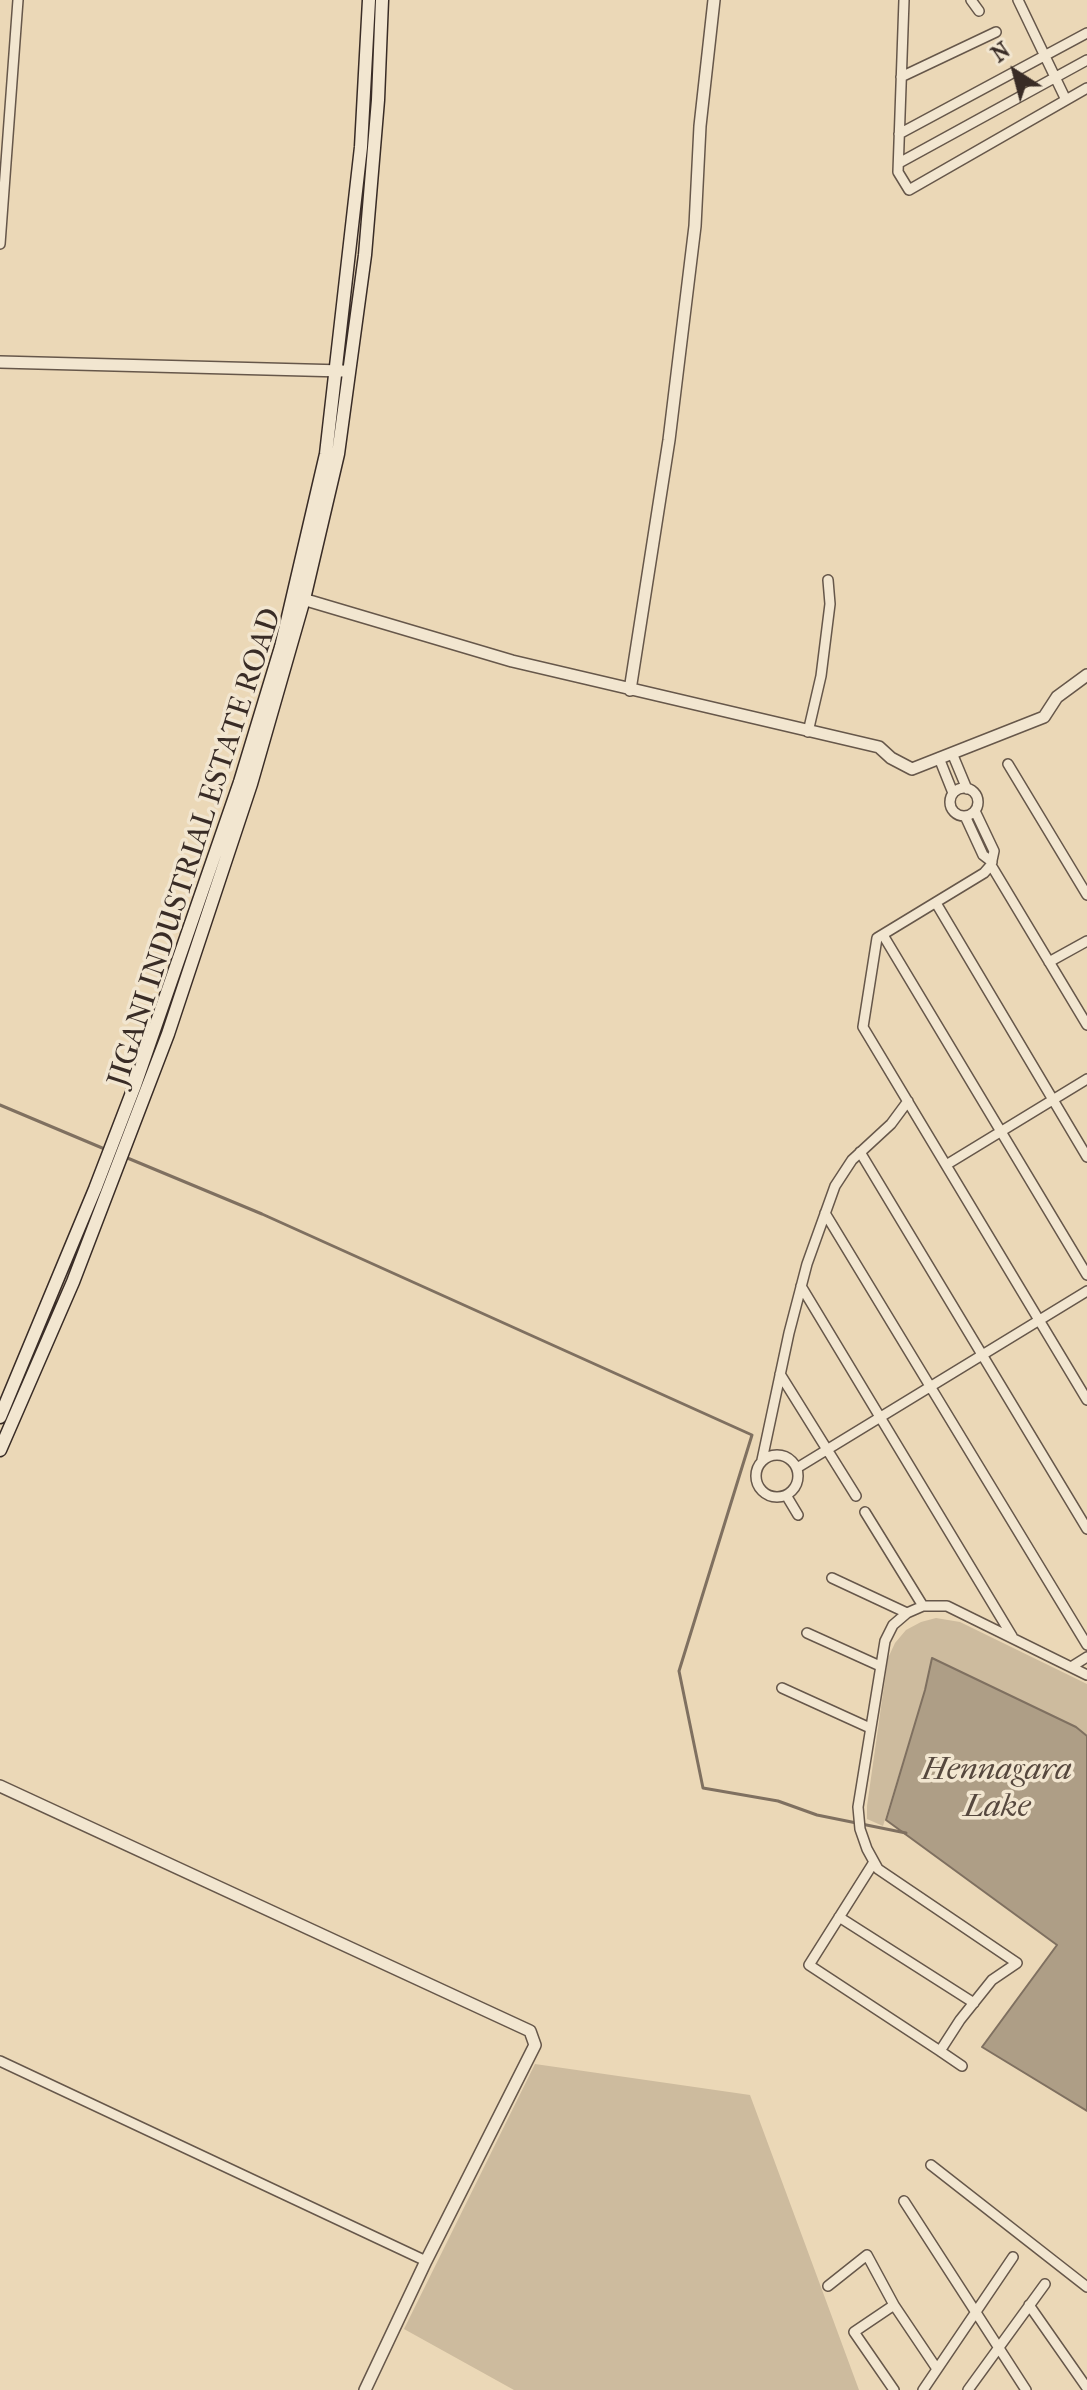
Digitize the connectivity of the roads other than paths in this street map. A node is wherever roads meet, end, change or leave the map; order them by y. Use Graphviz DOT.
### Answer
graph roads {
  1 [pos="18,0"];
  2 [pos="369,0"];
  3 [pos="382,0"];
  4 [pos="714,0"];
  5 [pos="904,0"];
  6 [pos="971,0"];
  7 [pos="1021,4"];
  8 [pos="979,11"];
  9 [pos="996,32"];
  10 [pos="1087,33"];
  11 [pos="1043,55"];
  12 [pos="1087,60"];
  13 [pos="901,77"];
  14 [pos="1055,78"];
  15 [pos="1087,88"];
  16 [pos="1066,100"];
  17 [pos="899,134"];
  18 [pos="898,167"];
  19 [pos="0,244"];
  20 [pos="0,362"];
  21 [pos="349,371"];
  22 [pos="335,372"];
  23 [pos="828,580"];
  24 [pos="298,597"];
  25 [pos="1087,675"];
  26 [pos="630,690"];
  27 [pos="808,732"];
  28 [pos="952,753"];
  29 [pos="939,758"];
  30 [pos="1008,764"];
  31 [pos="967,789"];
  32 [pos="953,793"];
  33 [pos="975,811"];
  34 [pos="965,816"];
  35 [pos="991,864"];
  36 [pos="1087,895"];
  37 [pos="936,903"];
  38 [pos="883,935"];
  39 [pos="1087,941"];
  40 [pos="1049,962"];
  41 [pos="1087,1025"];
  42 [pos="1087,1079"];
  43 [pos="1053,1100"];
  44 [pos="908,1101"];
  45 [pos="1001,1132"];
  46 [pos="860,1152"];
  47 [pos="115,1153"];
  48 [pos="1087,1157"];
  49 [pos="946,1165"];
  50 [pos="825,1213"];
  51 [pos="1087,1275"];
  52 [pos="801,1286"];
  53 [pos="1087,1291"];
  54 [pos="1039,1320"];
  55 [pos="780,1374"];
  56 [pos="930,1387"];
  57 [pos="1087,1400"];
  58 [pos="0,1417"];
  59 [pos="880,1417"];
  60 [pos="0,1450"];
  61 [pos="827,1450"];
  62 [pos="762,1460"];
  63 [pos="797,1468"];
  64 [pos="786,1495"];
  65 [pos="856,1496"];
  66 [pos="865,1512"];
  67 [pos="798,1515"];
  68 [pos="1087,1529"];
  69 [pos="832,1578"];
  70 [pos="923,1606"];
  71 [pos="907,1613"];
  72 [pos="807,1633"];
  73 [pos="1013,1638"];
  74 [pos="1087,1645"];
  75 [pos="1087,1657"];
  76 [pos="880,1666"];
  77 [pos="1071,1667"];
  78 [pos="1087,1675"];
  79 [pos="782,1688"];
  80 [pos="870,1728"];
  81 [pos="0,1786"];
  82 [pos="874,1862"];
  83 [pos="839,1917"];
  84 [pos="974,2003"];
  85 [pos="940,2051"];
  86 [pos="0,2061"];
  87 [pos="962,2066"];
  88 [pos="931,2165"];
  89 [pos="904,2201"];
  90 [pos="1013,2257"];
  91 [pos="426,2261"];
  92 [pos="1045,2284"];
  93 [pos="828,2286"];
  94 [pos="1087,2287"];
  95 [pos="894,2305"];
  96 [pos="1029,2305"];
  97 [pos="977,2311"];
  98 [pos="1000,2347"];
  99 [pos="937,2369"];
  100 [pos="1087,2388"];
  101 [pos="365,2390"];
  102 [pos="894,2390"];
  103 [pos="923,2390"];
  104 [pos="968,2390"];
  105 [pos="1026,2390"];
  1 -- 19 [label="street"];
  2 -- 22 [label="main road, JIGANI INDUSTRIAL ESTATE ROAD"];
  3 -- 21 [label="main road, JIGANI INDUSTRIAL ESTATE ROAD"];
  4 -- 26 [label="street"];
  5 -- 13 [label="street"];
  6 -- 8 [label="street"];
  7 -- 11 [label="street"];
  9 -- 13 [label="street"];
  10 -- 11 [label="street"];
  11 -- 14 [label="street"];
  11 -- 17 [label="street"];
  12 -- 14 [label="street"];
  13 -- 17 [label="street"];
  14 -- 16 [label="street"];
  14 -- 18 [label="street"];
  15 -- 16 [label="street"];
  16 -- 18 [label="street"];
  17 -- 18 [label="street"];
  20 -- 22 [label="street"];
  21 -- 22 [label="street"];
  21 -- 24 [label="main road, JIGANI INDUSTRIAL ESTATE ROAD"];
  22 -- 24 [label="main road, JIGANI INDUSTRIAL ESTATE ROAD"];
  23 -- 27 [label="street"];
  24 -- 26 [label="street"];
  24 -- 47 [label="main road, JIGANI INDUSTRIAL ESTATE ROAD"];
  25 -- 28 [label="street"];
  26 -- 27 [label="street"];
  27 -- 29 [label="street"];
  28 -- 29 [label="street"];
  28 -- 31 [label="street"];
  29 -- 32 [label="street"];
  30 -- 36 [label="street"];
  31 -- 32 [label="street"];
  31 -- 33 [label="street"];
  32 -- 34 [label="street"];
  33 -- 34 [label="street"];
  33 -- 35 [label="street"];
  34 -- 35 [label="street"];
  35 -- 37 [label="street"];
  35 -- 40 [label="street"];
  37 -- 38 [label="street"];
  37 -- 43 [label="street"];
  38 -- 44 [label="street"];
  38 -- 45 [label="street"];
  39 -- 40 [label="street"];
  40 -- 41 [label="street"];
  42 -- 43 [label="street"];
  43 -- 45 [label="street"];
  43 -- 48 [label="street"];
  44 -- 46 [label="street"];
  44 -- 49 [label="street"];
  45 -- 49 [label="street"];
  45 -- 51 [label="street"];
  46 -- 50 [label="street"];
  46 -- 68 [label="street"];
  47 -- 58 [label="main road, JIGANI INDUSTRIAL ESTATE ROAD"];
  47 -- 60 [label="main road, JIGANI INDUSTRIAL ESTATE ROAD"];
  49 -- 54 [label="street"];
  50 -- 52 [label="street"];
  50 -- 56 [label="street"];
  52 -- 55 [label="street"];
  52 -- 59 [label="street"];
  53 -- 54 [label="street"];
  54 -- 56 [label="street"];
  54 -- 57 [label="street"];
  55 -- 61 [label="street"];
  55 -- 62 [label="street"];
  56 -- 59 [label="street"];
  56 -- 74 [label="street"];
  59 -- 61 [label="street"];
  59 -- 73 [label="street"];
  61 -- 63 [label="street"];
  61 -- 65 [label="street"];
  62 -- 63 [label="street"];
  62 -- 64 [label="street"];
  63 -- 64 [label="street"];
  64 -- 67 [label="street"];
  66 -- 70 [label="street"];
  69 -- 71 [label="street"];
  70 -- 71 [label="street"];
  70 -- 73 [label="street"];
  71 -- 76 [label="street"];
  72 -- 76 [label="street"];
  73 -- 77 [label="street"];
  75 -- 77 [label="street"];
  76 -- 80 [label="street"];
  77 -- 78 [label="street"];
  79 -- 80 [label="street"];
  80 -- 82 [label="street"];
  81 -- 91 [label="street"];
  82 -- 83 [label="street"];
  82 -- 84 [label="street"];
  83 -- 84 [label="street"];
  83 -- 85 [label="street"];
  84 -- 85 [label="street"];
  85 -- 87 [label="street"];
  86 -- 91 [label="street"];
  88 -- 94 [label="street"];
  89 -- 97 [label="street"];
  90 -- 97 [label="street"];
  91 -- 101 [label="street"];
  92 -- 96 [label="street"];
  93 -- 95 [label="street"];
  95 -- 99 [label="street"];
  95 -- 102 [label="street"];
  96 -- 98 [label="street"];
  96 -- 100 [label="street"];
  97 -- 98 [label="street"];
  97 -- 99 [label="street"];
  98 -- 104 [label="street"];
  98 -- 105 [label="street"];
  99 -- 103 [label="street"];
}
